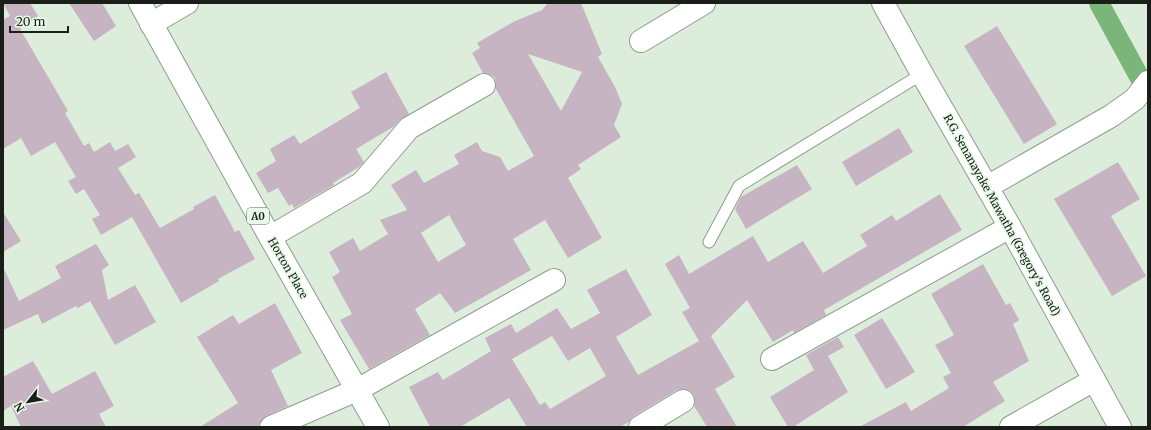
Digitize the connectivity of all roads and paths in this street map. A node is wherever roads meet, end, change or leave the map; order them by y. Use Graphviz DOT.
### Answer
graph roads {
  1 [pos="140,3"];
  2 [pos="186,3"];
  3 [pos="704,3"];
  4 [pos="883,3"];
  5 [pos="151,24"];
  6 [pos="641,41"];
  7 [pos="922,74"];
  8 [pos="484,84"];
  9 [pos="1142,90"];
  10 [pos="987,187"];
  11 [pos="1010,227"];
  12 [pos="270,237"];
  13 [pos="709,242"];
  14 [pos="554,280"];
  15 [pos="772,359"];
  16 [pos="1094,380"];
  17 [pos="357,390"];
  18 [pos="683,402"];
  19 [pos="271,427"];
  20 [pos="378,427"];
  21 [pos="640,427"];
  22 [pos="1011,427"];
  23 [pos="1120,427"];
  1 -- 5 [label="main road, Horton Place / A0"];
  2 -- 5 [label="main road"];
  3 -- 6 [label="main road"];
  4 -- 7 [label="main road, R.G. Senanayake Mawatha (Gregory's Road)"];
  5 -- 12 [label="main road, Horton Place / A0"];
  7 -- 10 [label="main road, R.G. Senanayake Mawatha (Gregory's Road)"];
  7 -- 13 [label="lane"];
  8 -- 12 [label="main road"];
  9 -- 10 [label="main road"];
  10 -- 11 [label="main road, R.G. Senanayake Mawatha (Gregory's Road)"];
  11 -- 15 [label="main road"];
  11 -- 16 [label="main road, R.G. Senanayake Mawatha (Gregory's Road)"];
  12 -- 17 [label="main road, Horton Place / A0"];
  14 -- 17 [label="main road"];
  16 -- 22 [label="main road"];
  16 -- 23 [label="main road, R.G. Senanayake Mawatha (Gregory's Road)"];
  17 -- 19 [label="main road"];
  17 -- 20 [label="main road, Horton Place / A0"];
  18 -- 21 [label="main road"];
}
